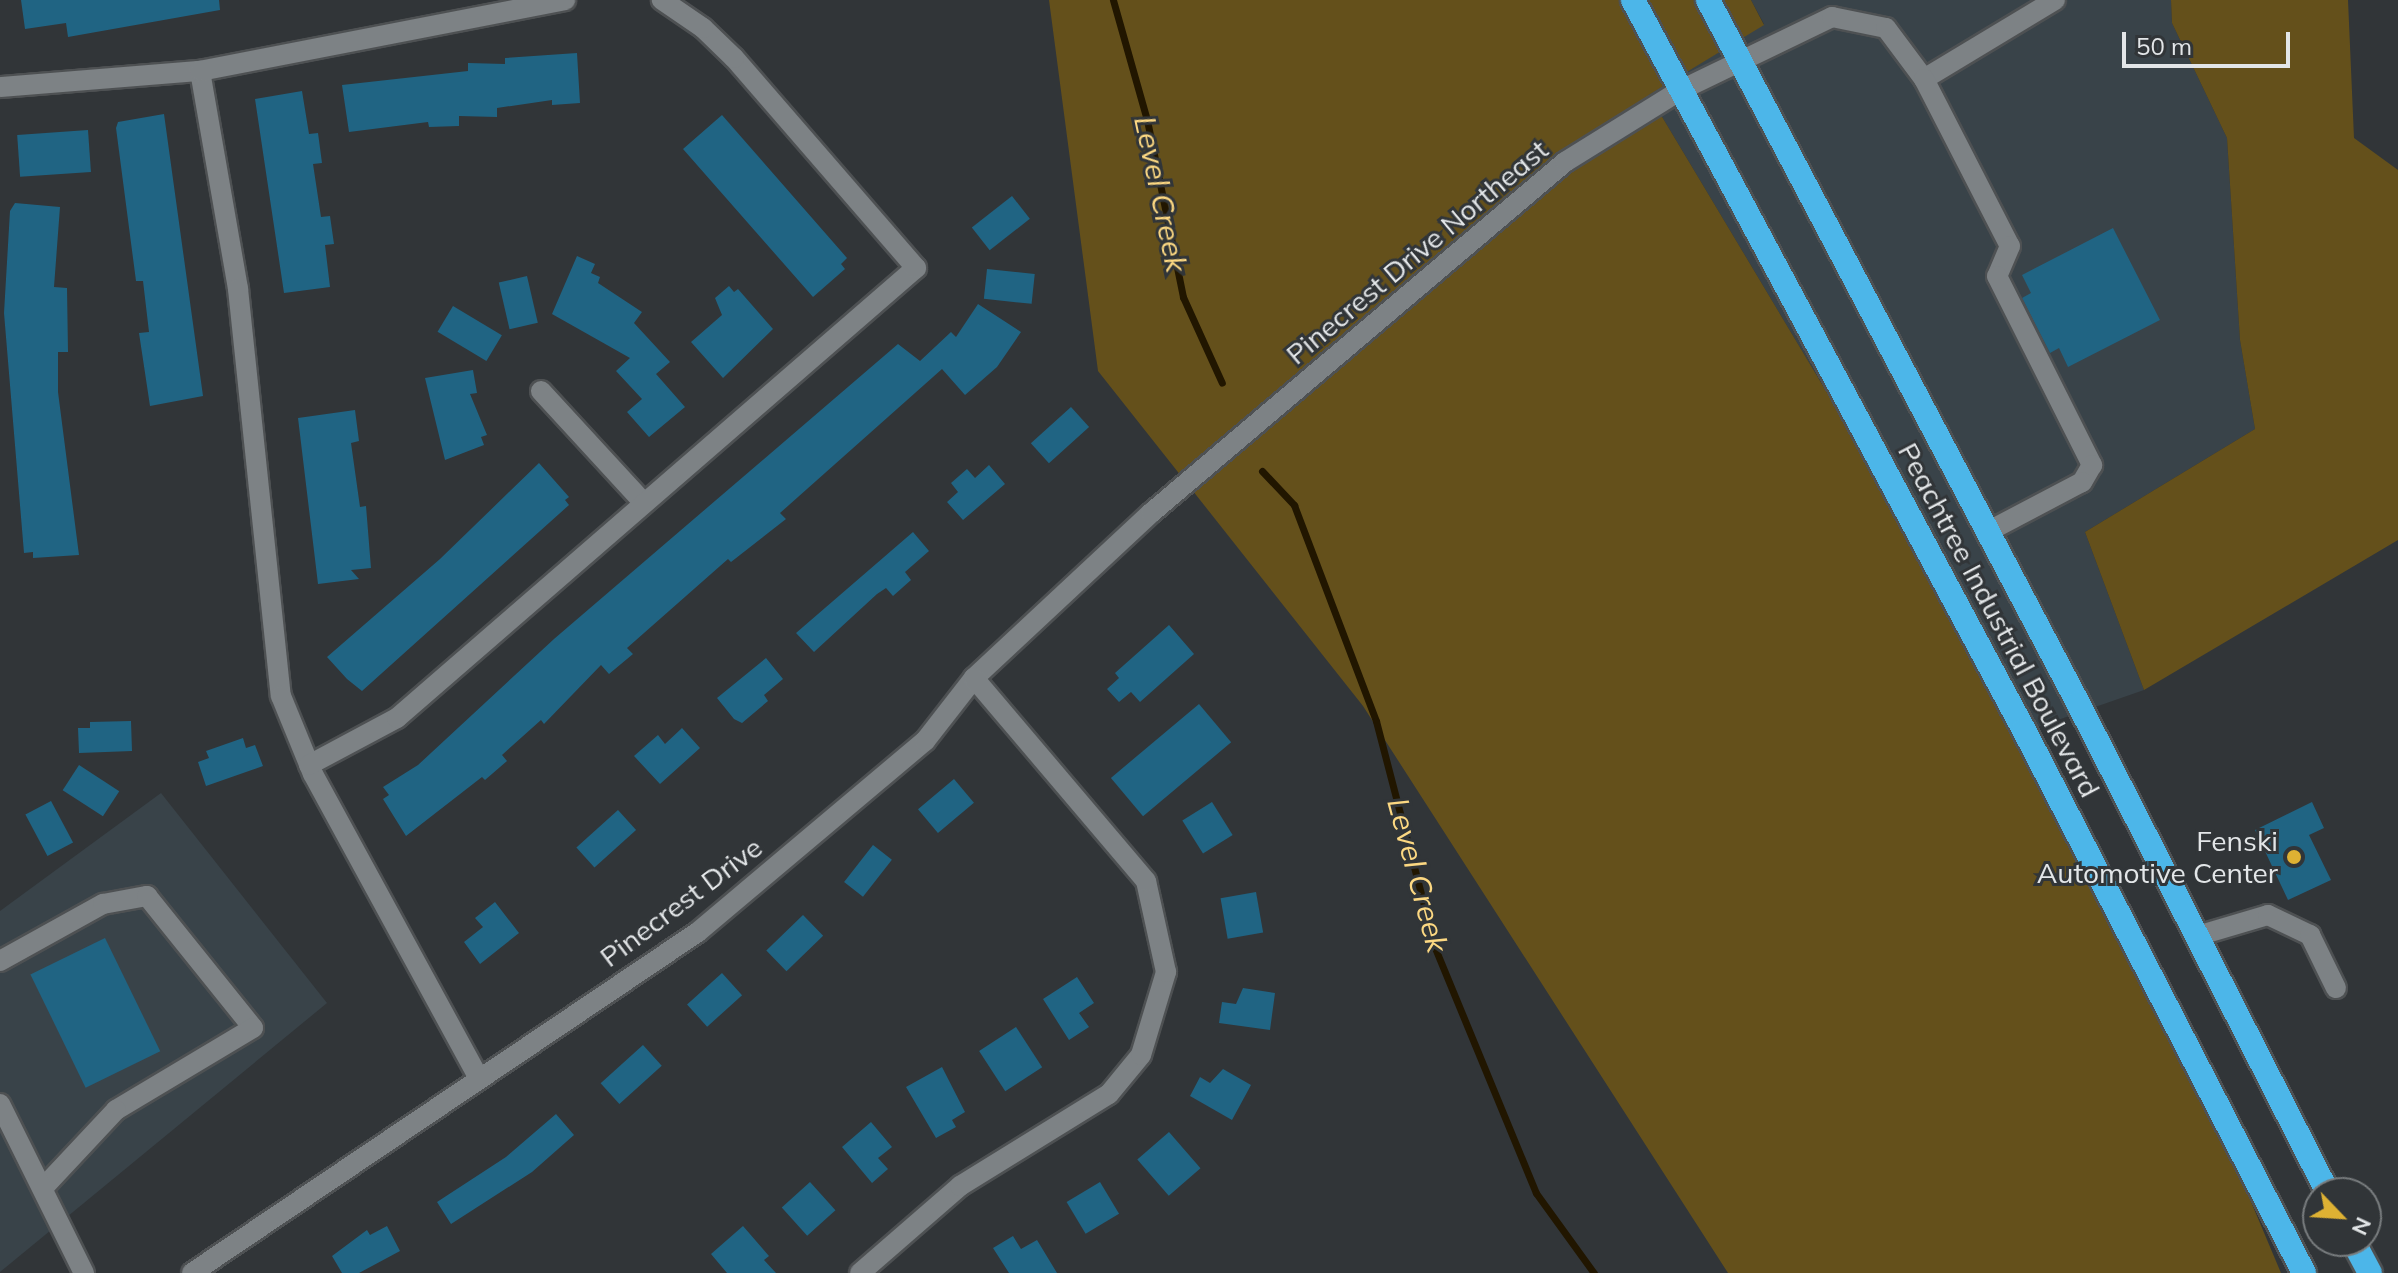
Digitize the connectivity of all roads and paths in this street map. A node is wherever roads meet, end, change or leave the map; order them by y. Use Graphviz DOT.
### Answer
graph roads {
  1 [pos="565,0"];
  2 [pos="662,0"];
  3 [pos="1633,0"];
  4 [pos="1708,0"];
  5 [pos="2055,0"];
  6 [pos="1737,62"];
  7 [pos="200,71"];
  8 [pos="1924,79"];
  9 [pos="0,87"];
  10 [pos="1679,91"];
  11 [pos="541,391"];
  12 [pos="643,502"];
  13 [pos="1151,513"];
  14 [pos="1987,532"];
  15 [pos="974,678"];
  16 [pos="309,765"];
  17 [pos="2197,936"];
  18 [pos="0,961"];
  19 [pos="2336,988"];
  20 [pos="479,1079"];
  21 [pos="0,1104"];
  22 [pos="2320,1177"];
  23 [pos="44,1187"];
  24 [pos="84,1273"];
  25 [pos="192,1273"];
  26 [pos="860,1273"];
  27 [pos="2304,1273"];
  1 -- 7 [label="street"];
  2 -- 12 [label="street"];
  3 -- 10 [label="highway, Peachtree Industrial Boulevard"];
  4 -- 6 [label="highway, Peachtree Industrial Boulevard"];
  5 -- 8 [label="street"];
  6 -- 8 [label="street, Pinecrest Drive Northeast"];
  6 -- 10 [label="street, Pinecrest Drive Northeast"];
  6 -- 14 [label="highway, Peachtree Industrial Boulevard"];
  7 -- 9 [label="street"];
  7 -- 16 [label="street"];
  8 -- 14 [label="street, Pinecrest Drive Northeast"];
  10 -- 13 [label="street, Pinecrest Drive Northeast"];
  10 -- 27 [label="highway, Peachtree Industrial Boulevard"];
  11 -- 12 [label="street"];
  12 -- 16 [label="street"];
  13 -- 15 [label="street, Pinecrest Drive"];
  14 -- 17 [label="highway, Peachtree Industrial Boulevard"];
  15 -- 20 [label="street, Pinecrest Drive"];
  15 -- 26 [label="street"];
  16 -- 20 [label="street"];
  17 -- 19 [label="street"];
  17 -- 22 [label="highway, Peachtree Industrial Boulevard"];
  18 -- 23 [label="street"];
  20 -- 25 [label="street, Pinecrest Drive"];
  21 -- 23 [label="street"];
  23 -- 24 [label="street"];
}
